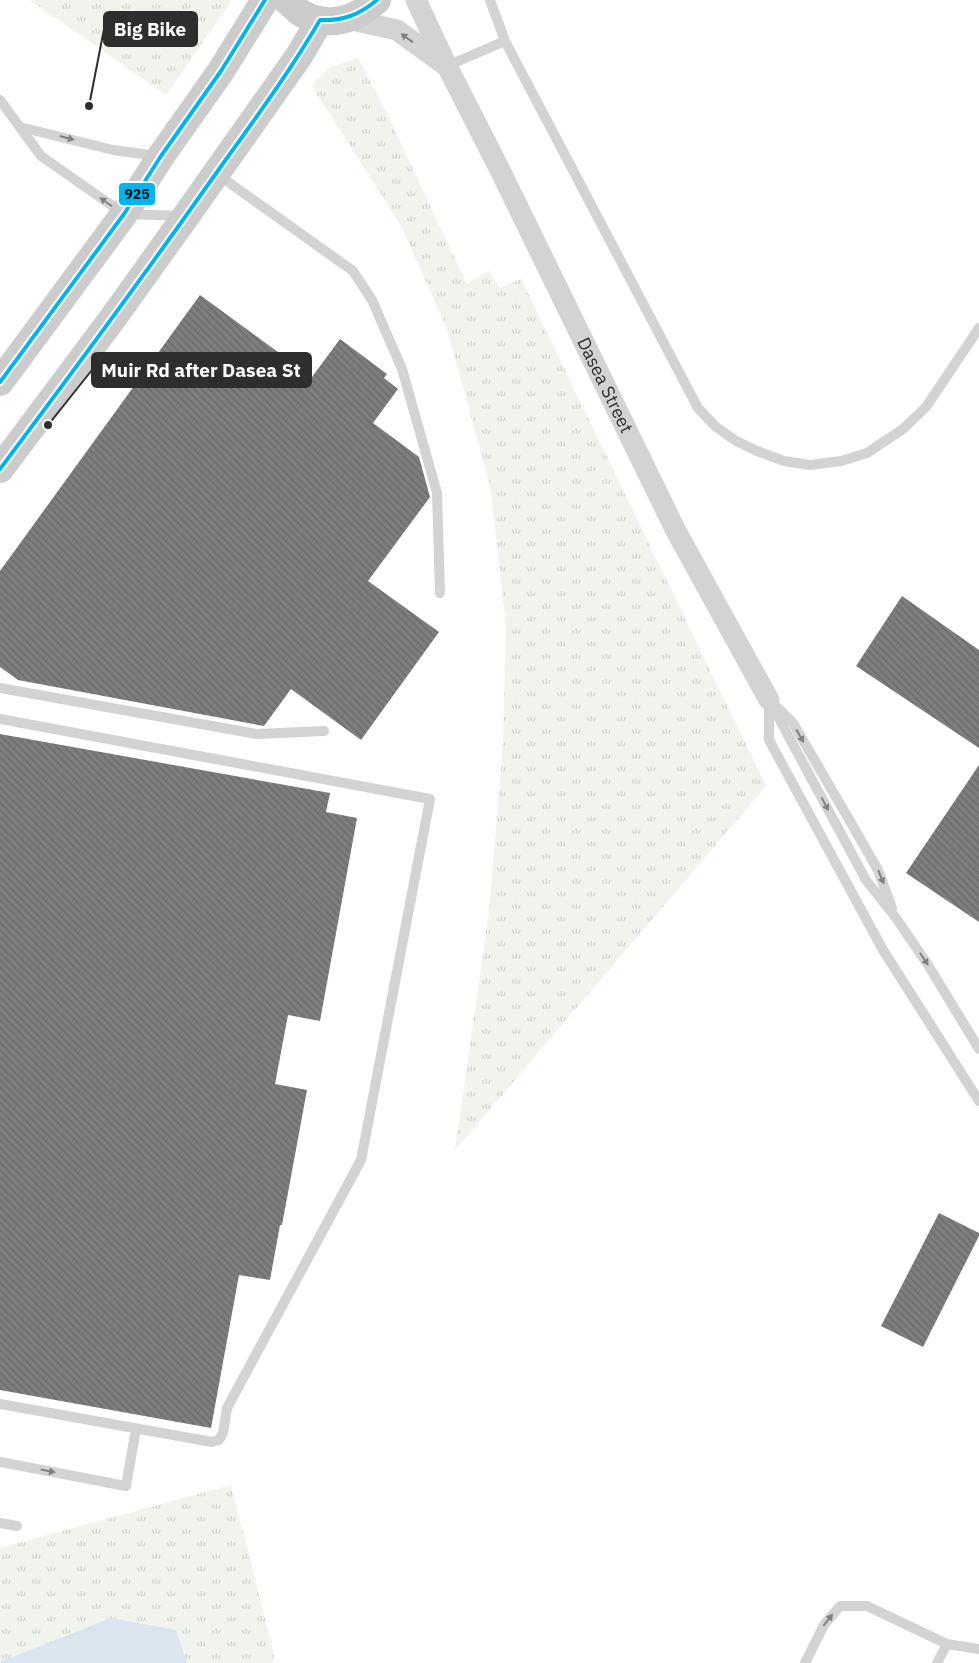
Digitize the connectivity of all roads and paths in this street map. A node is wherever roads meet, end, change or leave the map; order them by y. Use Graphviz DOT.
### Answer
graph roads {
  1 [pos="377,0"];
  2 [pos="416,0"];
  3 [pos="490,0"];
  4 [pos="272,1"];
  5 [pos="334,19"];
  6 [pos="505,41"];
  7 [pos="447,66"];
  8 [pos="0,100"];
  9 [pos="20,127"];
  10 [pos="161,156"];
  11 [pos="216,173"];
  12 [pos="124,214"];
  13 [pos="186,216"];
  14 [pos="979,328"];
  15 [pos="0,382"];
  16 [pos="0,469"];
  17 [pos="440,593"];
  18 [pos="0,688"];
  19 [pos="769,700"];
  20 [pos="0,719"];
  21 [pos="324,731"];
  22 [pos="896,918"];
  23 [pos="979,1049"];
  24 [pos="979,1101"];
  25 [pos="0,1404"];
  26 [pos="136,1428"];
  27 [pos="0,1462"];
  28 [pos="0,1522"];
  29 [pos="17,1526"];
  30 [pos="947,1644"];
  31 [pos="979,1649"];
  32 [pos="805,1663"];
  33 [pos="937,1663"];
  1 -- 5 [label="street"];
  2 -- 7 [label="street, Dasea Street"];
  3 -- 6 [label="lane"];
  4 -- 5 [label="street"];
  4 -- 10 [label="street"];
  7 -- 5 [label="street, Dasea Street, one-way"];
  5 -- 11 [label="street"];
  6 -- 7 [label="lane"];
  6 -- 14 [label="lane"];
  7 -- 19 [label="street, Dasea Street"];
  8 -- 9 [label="lane"];
  9 -- 10 [label="lane, one-way"];
  12 -- 9 [label="lane, one-way"];
  10 -- 12 [label="street"];
  11 -- 13 [label="street"];
  11 -- 17 [label="lane"];
  12 -- 13 [label="lane"];
  12 -- 15 [label="street"];
  13 -- 16 [label="street"];
  18 -- 21 [label="lane"];
  19 -- 22 [label="lane, one-way"];
  19 -- 22 [label="lane, one-way"];
  19 -- 24 [label="lane"];
  20 -- 26 [label="lane"];
  22 -- 23 [label="lane, one-way"];
  25 -- 26 [label="lane"];
  27 -- 26 [label="lane, one-way"];
  28 -- 29 [label="lane"];
  30 -- 31 [label="lane"];
  32 -- 30 [label="lane, one-way"];
  30 -- 33 [label="lane"];
}
